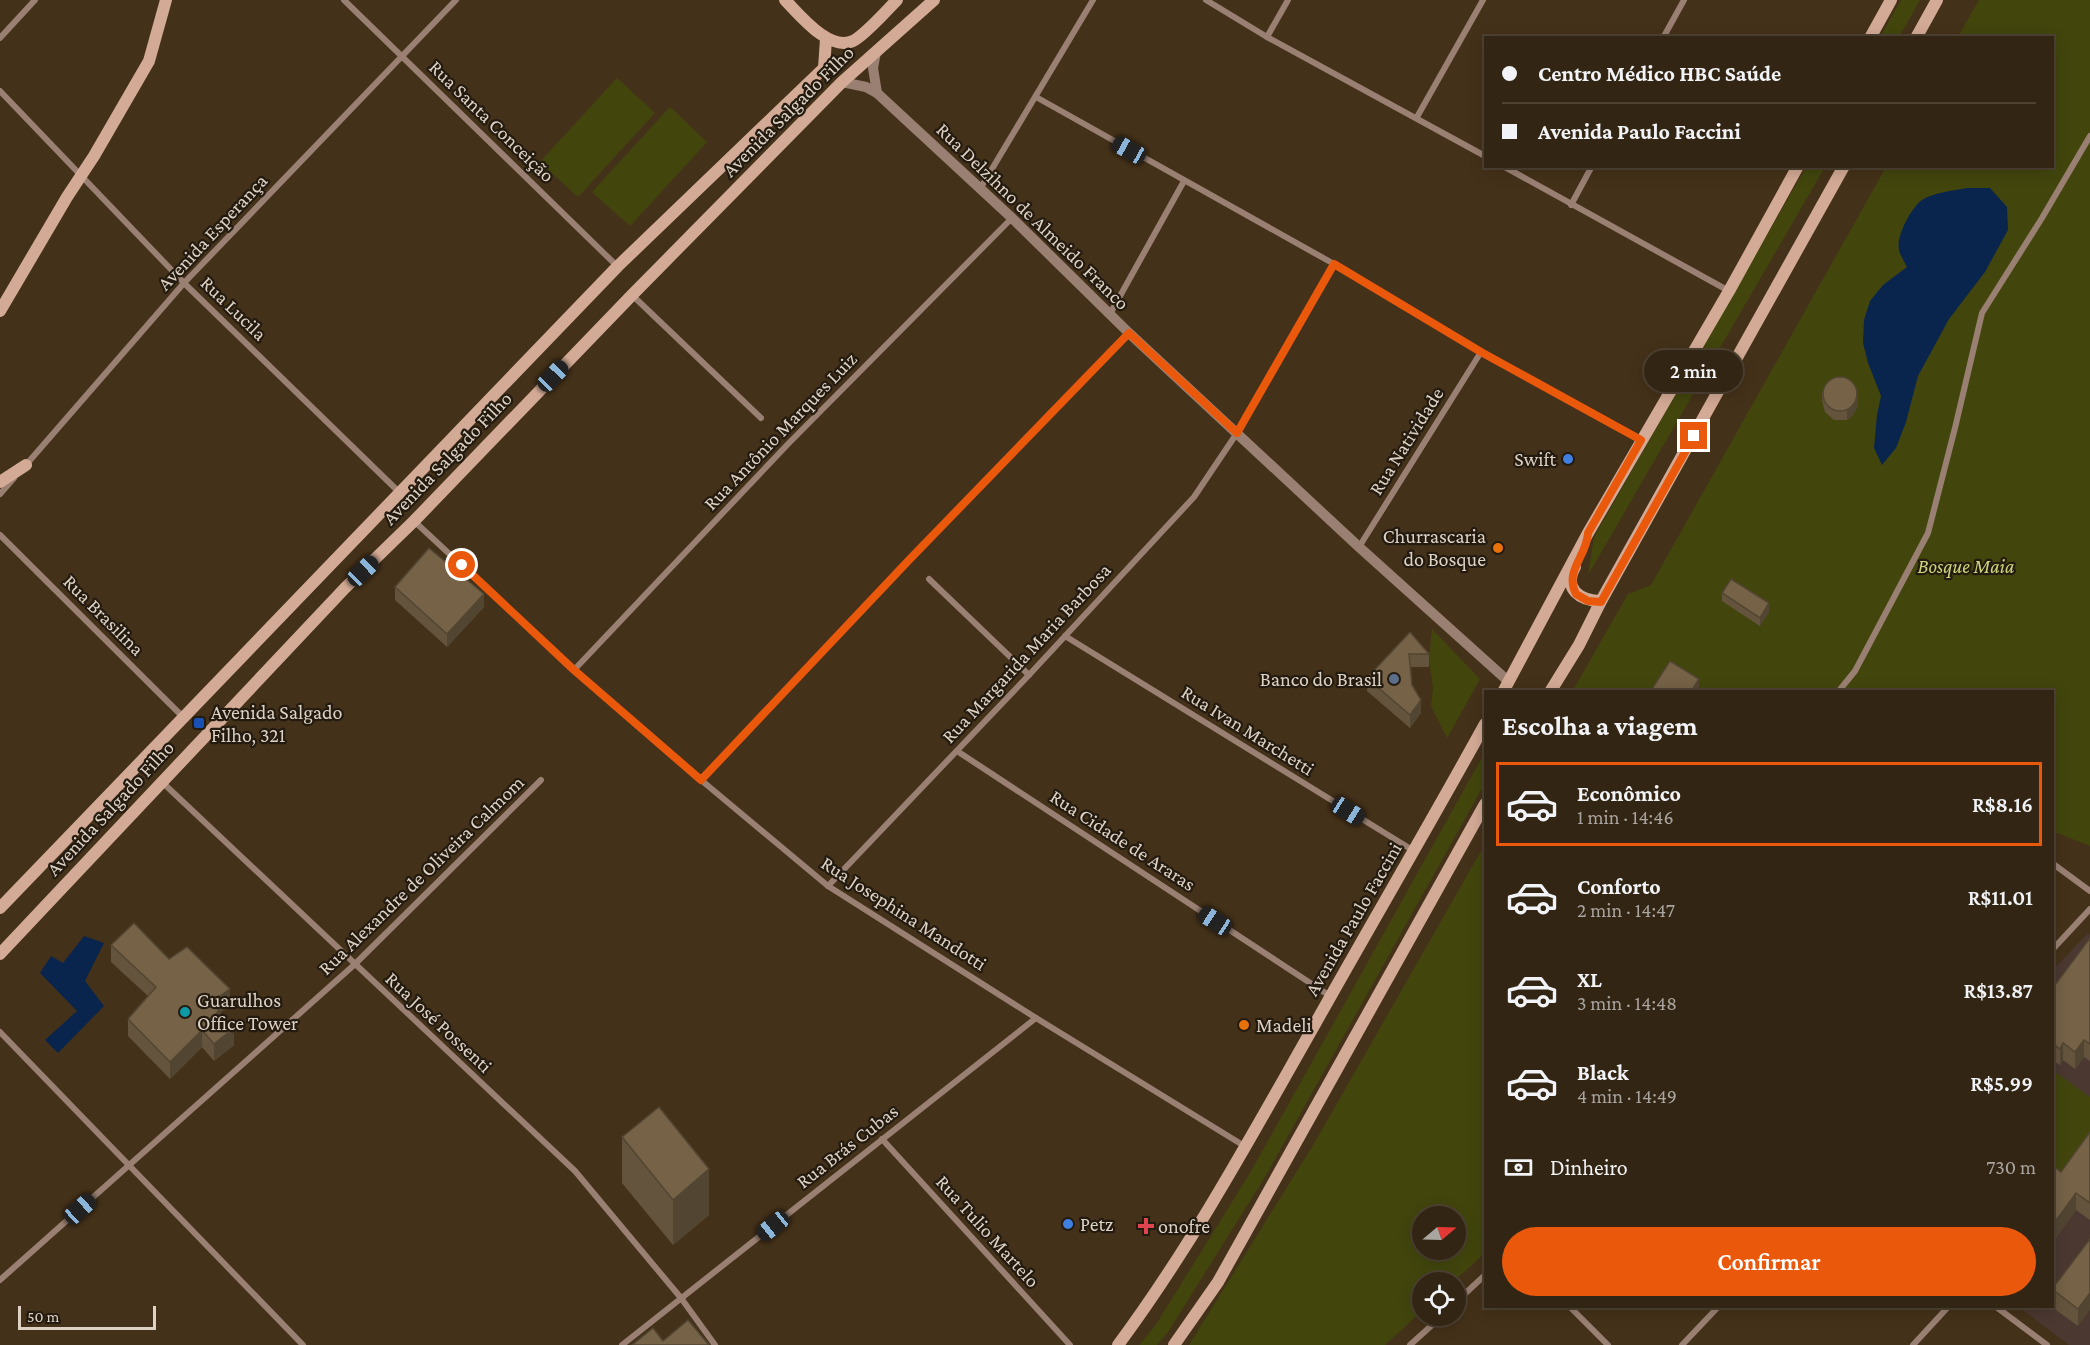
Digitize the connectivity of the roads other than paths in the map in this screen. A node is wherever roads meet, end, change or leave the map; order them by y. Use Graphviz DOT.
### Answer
graph roads {
  1 [pos="34,0"];
  2 [pos="166,0"];
  3 [pos="344,0"];
  4 [pos="456,0"];
  5 [pos="785,0"];
  6 [pos="897,0"];
  7 [pos="934,0"];
  8 [pos="1093,0"];
  9 [pos="1206,0"];
  10 [pos="1288,0"];
  11 [pos="1483,0"];
  12 [pos="1684,0"];
  13 [pos="1891,0"];
  14 [pos="1937,0"];
  15 [pos="1664,36"];
  16 [pos="1871,36"];
  17 [pos="1917,36"];
  18 [pos="1267,37"];
  19 [pos="0,38"];
  20 [pos="826,39"];
  21 [pos="876,52"];
  22 [pos="402,57"];
  23 [pos="842,82"];
  24 [pos="0,93"];
  25 [pos="877,93"];
  26 [pos="1036,97"];
  27 [pos="1417,117"];
  28 [pos="2090,136"];
  29 [pos="1484,155"];
  30 [pos="1506,168"];
  31 [pos="1591,168"];
  32 [pos="1797,168"];
  33 [pos="1843,168"];
  34 [pos="81,177"];
  35 [pos="1184,182"];
  36 [pos="980,189"];
  37 [pos="1570,205"];
  38 [pos="1012,218"];
  39 [pos="1334,264"];
  40 [pos="618,266"];
  41 [pos="184,283"];
  42 [pos="1729,291"];
  43 [pos="632,295"];
  44 [pos="0,311"];
  45 [pos="1110,314"];
  46 [pos="1129,333"];
  47 [pos="1481,352"];
  48 [pos="761,418"];
  49 [pos="1237,433"];
  50 [pos="1641,440"];
  51 [pos="26,465"];
  52 [pos="0,483"];
  53 [pos="399,492"];
  54 [pos="0,494"];
  55 [pos="414,521"];
  56 [pos="1588,533"];
  57 [pos="0,535"];
  58 [pos="1359,547"];
  59 [pos="928,579"];
  60 [pos="1601,602"];
  61 [pos="1065,636"];
  62 [pos="574,670"];
  63 [pos="1029,675"];
  64 [pos="1509,688"];
  65 [pos="1551,690"];
  66 [pos="1840,690"];
  67 [pos="184,718"];
  68 [pos="1484,725"];
  69 [pos="957,751"];
  70 [pos="541,780"];
  71 [pos="701,780"];
  72 [pos="161,782"];
  73 [pos="1484,806"];
  74 [pos="1415,851"];
  75 [pos="2054,864"];
  76 [pos="828,886"];
  77 [pos="2090,891"];
  78 [pos="0,908"];
  79 [pos="2090,909"];
  80 [pos="2054,948"];
  81 [pos="0,954"];
  82 [pos="354,965"];
  83 [pos="1330,996"];
  84 [pos="1036,1018"];
  85 [pos="0,1032"];
  86 [pos="882,1139"];
  87 [pos="1246,1147"];
  88 [pos="127,1166"];
  89 [pos="1484,1276"];
  90 [pos="0,1280"];
  91 [pos="1466,1293"];
  92 [pos="681,1298"];
  93 [pos="1571,1308"];
  94 [pos="1717,1308"];
  95 [pos="1947,1308"];
  96 [pos="1998,1308"];
  97 [pos="1431,1326"];
  98 [pos="303,1345"];
  99 [pos="622,1345"];
  100 [pos="715,1345"];
  101 [pos="1070,1345"];
  102 [pos="1118,1345"];
  103 [pos="1174,1345"];
  104 [pos="1410,1345"];
  105 [pos="1608,1345"];
  106 [pos="1682,1345"];
  107 [pos="1913,1345"];
  108 [pos="2048,1345"];
  1 -- 19 [label="street"];
  2 -- 34 [label="main road"];
  3 -- 22 [label="street, Rua Santa Conceição"];
  4 -- 22 [label="street, Avenida Esperança"];
  5 -- 20 [label="main road"];
  6 -- 20 [label="main road, Avenida Salgado Filho"];
  7 -- 21 [label="main road, Avenida Salgado Filho"];
  8 -- 26 [label="street"];
  9 -- 18 [label="street"];
  10 -- 18 [label="street"];
  11 -- 27 [label="street"];
  12 -- 15 [label="street"];
  13 -- 16 [label="main road"];
  14 -- 17 [label="main road"];
  18 -- 27 [label="street"];
  20 -- 40 [label="main road, Avenida Salgado Filho"];
  21 -- 23 [label="main road, Avenida Salgado Filho"];
  21 -- 25 [label="street"];
  22 -- 40 [label="street, Rua Santa Conceição"];
  22 -- 41 [label="street, Avenida Esperança"];
  23 -- 25 [label="street, Rua Delzihno de Almeido Franco"];
  23 -- 43 [label="main road, Avenida Salgado Filho"];
  24 -- 34 [label="street, Rua Lucila"];
  25 -- 36 [label="street, Rua Delzihno de Almeido Franco"];
  26 -- 35 [label="street"];
  26 -- 36 [label="street"];
  27 -- 29 [label="street"];
  28 -- 66 [label="street"];
  30 -- 37 [label="street"];
  31 -- 37 [label="street"];
  32 -- 42 [label="main road"];
  33 -- 60 [label="main road"];
  34 -- 41 [label="street, Rua Lucila"];
  34 -- 44 [label="main road"];
  35 -- 39 [label="street"];
  35 -- 45 [label="street"];
  36 -- 38 [label="street, Rua Delzihno de Almeido Franco"];
  37 -- 42 [label="street"];
  38 -- 45 [label="street, Rua Delzihno de Almeido Franco"];
  38 -- 62 [label="street, Rua Antônio Marques Luiz"];
  39 -- 47 [label="street"];
  39 -- 49 [label="street, Rua Margarida Maria Barbosa"];
  40 -- 53 [label="main road, Avenida Salgado Filho"];
  41 -- 51 [label="street, Avenida Esperança"];
  41 -- 53 [label="street, Rua Lucila"];
  42 -- 50 [label="main road"];
  43 -- 48 [label="street"];
  43 -- 55 [label="main road, Avenida Salgado Filho"];
  45 -- 46 [label="street, Rua Delzihno de Almeido Franco"];
  46 -- 49 [label="street, Rua Delzihno de Almeido Franco"];
  46 -- 71 [label="street"];
  47 -- 50 [label="street"];
  47 -- 58 [label="street, Rua Natividade"];
  49 -- 58 [label="street, Rua Delzihno de Almeido Franco"];
  49 -- 61 [label="street, Rua Margarida Maria Barbosa"];
  50 -- 56 [label="main road"];
  51 -- 52 [label="main road"];
  51 -- 54 [label="street, Avenida Esperança"];
  53 -- 67 [label="main road, Avenida Salgado Filho"];
  55 -- 62 [label="street, Rua Josephina Mandotti"];
  55 -- 72 [label="main road, Avenida Salgado Filho"];
  56 -- 60 [label="main road"];
  56 -- 64 [label="main road"];
  57 -- 67 [label="street, Rua Brasilina"];
  58 -- 64 [label="street, Rua Delzihno de Almeido Franco"];
  59 -- 63 [label="street"];
  60 -- 65 [label="main road"];
  61 -- 63 [label="street, Rua Margarida Maria Barbosa"];
  61 -- 74 [label="street, Rua Ivan Marchetti"];
  62 -- 71 [label="street, Rua Josephina Mandotti"];
  63 -- 69 [label="street, Rua Margarida Maria Barbosa"];
  67 -- 78 [label="main road, Avenida Salgado Filho"];
  68 -- 74 [label="main road, Avenida Paulo Faccini"];
  69 -- 76 [label="street, Rua Margarida Maria Barbosa"];
  69 -- 83 [label="street, Rua Cidade de Araras"];
  70 -- 82 [label="street, Rua Alexandre de Oliveira Calmom"];
  71 -- 76 [label="street, Rua Josephina Mandotti"];
  72 -- 81 [label="main road, Avenida Salgado Filho"];
  72 -- 82 [label="street, Rua José Possenti"];
  73 -- 103 [label="main road"];
  74 -- 83 [label="main road, Avenida Paulo Faccini"];
  75 -- 77 [label="street"];
  76 -- 84 [label="street, Rua Josephina Mandotti"];
  79 -- 80 [label="street"];
  82 -- 88 [label="street, Rua Alexandre de Oliveira Calmom"];
  82 -- 92 [label="street, Rua José Possenti"];
  83 -- 87 [label="main road, Avenida Paulo Faccini"];
  84 -- 86 [label="street, Rua Brás Cubas"];
  84 -- 87 [label="street, Rua Josephina Mandotti"];
  85 -- 88 [label="street"];
  86 -- 92 [label="street, Rua Brás Cubas"];
  86 -- 101 [label="street, Rua Tulio Martelo"];
  87 -- 102 [label="main road, Avenida Paulo Faccini"];
  88 -- 90 [label="street, Rua Alexandre de Oliveira Calmom"];
  88 -- 98 [label="street"];
  89 -- 91 [label="street"];
  92 -- 99 [label="street, Rua Brás Cubas"];
  92 -- 100 [label="street, Rua José Possenti"];
  93 -- 105 [label="street"];
  94 -- 106 [label="street"];
  95 -- 107 [label="street"];
  96 -- 108 [label="street"];
  97 -- 104 [label="street"];
}
